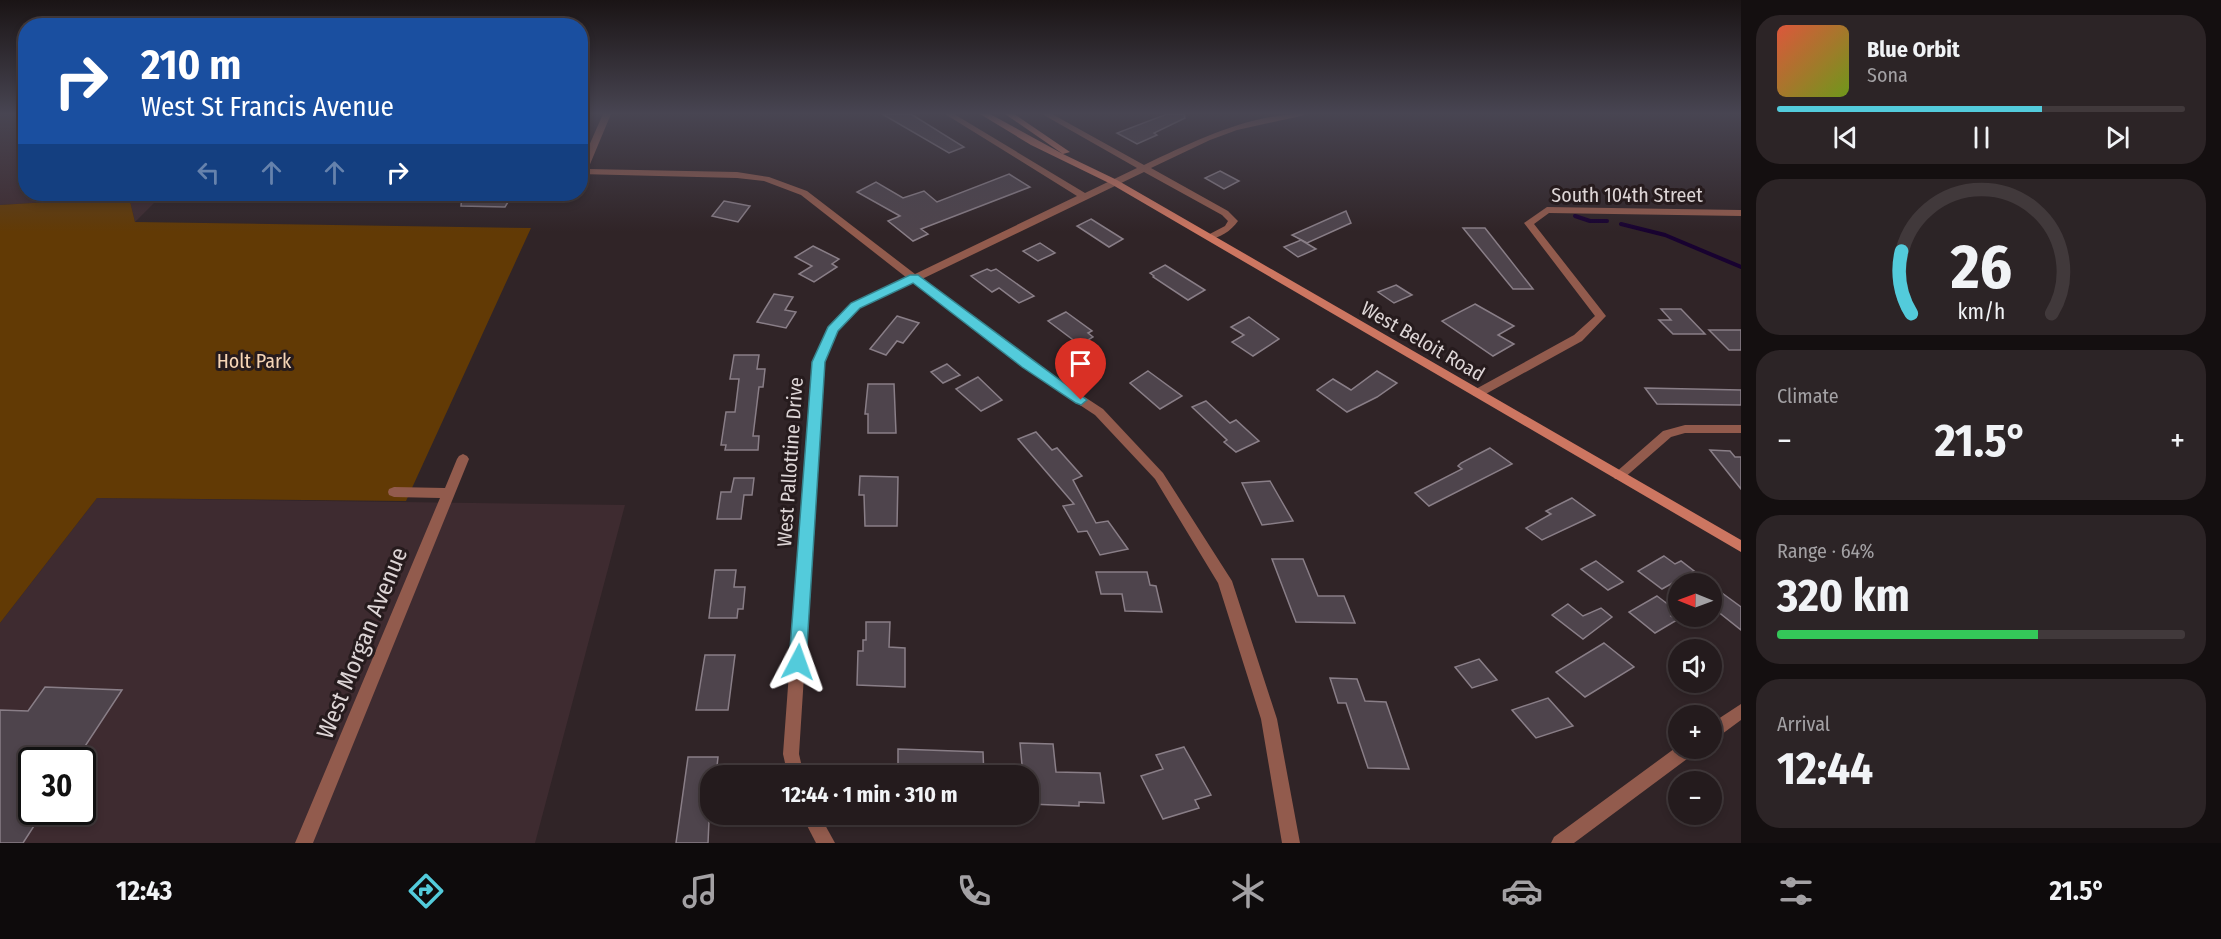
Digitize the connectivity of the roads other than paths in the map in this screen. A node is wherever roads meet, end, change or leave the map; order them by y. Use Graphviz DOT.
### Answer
graph roads {
  1 [pos="1013,153"];
  2 [pos="1057,153"];
  3 [pos="1067,153"];
  4 [pos="1117,153"];
  5 [pos="1175,153"];
  6 [pos="1086,166"];
  7 [pos="1142,167"];
  8 [pos="588,171"];
  9 [pos="1114,182"];
  10 [pos="1083,196"];
  11 [pos="1741,213"];
  12 [pos="1209,237"];
  13 [pos="914,278"];
  14 [pos="1478,393"];
  15 [pos="1741,429"];
  16 [pos="462,459"];
  17 [pos="1619,476"];
  18 [pos="394,492"];
  19 [pos="448,493"];
  20 [pos="1741,547"];
  21 [pos="1741,711"];
  22 [pos="1722,725"];
  23 [pos="1674,759"];
  24 [pos="794,765"];
  25 [pos="815,825"];
  26 [pos="304,843"];
  27 [pos="826,843"];
  28 [pos="1291,843"];
  29 [pos="1560,843"];
  1 -- 10 [label="street"];
  2 -- 6 [label="main road, West Beloit Road"];
  3 -- 6 [label="main road, West Beloit Road"];
  4 -- 7 [label="street"];
  5 -- 7 [label="street, West Pallottine Drive"];
  6 -- 9 [label="main road, West Beloit Road"];
  7 -- 9 [label="street, West Pallottine Drive"];
  7 -- 12 [label="street"];
  8 -- 13 [label="street"];
  9 -- 10 [label="street, West Pallottine Drive"];
  9 -- 12 [label="main road, West Beloit Road"];
  10 -- 13 [label="street, West Pallottine Drive"];
  11 -- 14 [label="street, South 104th Street"];
  12 -- 14 [label="main road, West Beloit Road"];
  13 -- 24 [label="street, West Pallottine Drive"];
  13 -- 28 [label="street"];
  14 -- 17 [label="main road, West Beloit Road"];
  15 -- 17 [label="street"];
  16 -- 19 [label="street, West Morgan Avenue"];
  17 -- 20 [label="main road, West Beloit Road"];
  18 -- 19 [label="street"];
  19 -- 26 [label="street, West Morgan Avenue"];
  21 -- 22 [label="street"];
  23 -- 29 [label="street"];
  25 -- 27 [label="street"];
}
